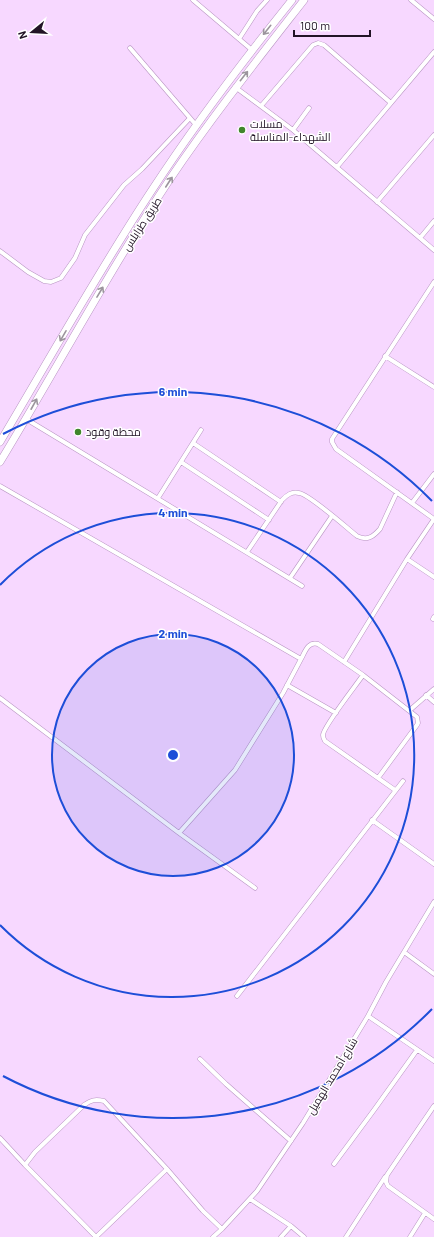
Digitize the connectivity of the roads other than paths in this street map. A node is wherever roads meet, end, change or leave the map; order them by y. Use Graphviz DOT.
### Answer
graph roads {
  1 [pos="193,0"];
  2 [pos="267,0"];
  3 [pos="292,0"];
  4 [pos="304,0"];
  5 [pos="411,0"];
  6 [pos="434,19"];
  7 [pos="239,39"];
  8 [pos="130,48"];
  9 [pos="252,50"];
  10 [pos="434,52"];
  11 [pos="235,87"];
  12 [pos="391,103"];
  13 [pos="261,106"];
  14 [pos="309,108"];
  15 [pos="190,118"];
  16 [pos="196,125"];
  17 [pos="292,130"];
  18 [pos="434,135"];
  19 [pos="337,167"];
  20 [pos="377,202"];
  21 [pos="434,221"];
  22 [pos="420,238"];
  23 [pos="434,250"];
  24 [pos="0,251"];
  25 [pos="434,282"];
  26 [pos="385,356"];
  27 [pos="434,387"];
  28 [pos="26,419"];
  29 [pos="201,430"];
  30 [pos="0,442"];
  31 [pos="193,443"];
  32 [pos="0,462"];
  33 [pos="181,462"];
  34 [pos="434,474"];
  35 [pos="0,486"];
  36 [pos="397,492"];
  37 [pos="158,498"];
  38 [pos="281,502"];
  39 [pos="412,503"];
  40 [pos="332,516"];
  41 [pos="434,519"];
  42 [pos="269,520"];
  43 [pos="247,552"];
  44 [pos="407,559"];
  45 [pos="434,577"];
  46 [pos="290,578"];
  47 [pos="302,586"];
  48 [pos="301,659"];
  49 [pos="344,662"];
  50 [pos="363,675"];
  51 [pos="287,685"];
  52 [pos="434,689"];
  53 [pos="426,695"];
  54 [pos="0,698"];
  55 [pos="434,702"];
  56 [pos="410,710"];
  57 [pos="336,713"];
  58 [pos="378,778"];
  59 [pos="403,781"];
  60 [pos="395,790"];
  61 [pos="372,820"];
  62 [pos="179,833"];
  63 [pos="434,864"];
  64 [pos="255,888"];
  65 [pos="434,902"];
  66 [pos="404,952"];
  67 [pos="434,974"];
  68 [pos="237,996"];
  69 [pos="368,1016"];
  70 [pos="417,1050"];
  71 [pos="200,1059"];
  72 [pos="434,1062"];
  73 [pos="434,1106"];
  74 [pos="0,1138"];
  75 [pos="290,1142"];
  76 [pos="334,1164"];
  77 [pos="25,1165"];
  78 [pos="167,1168"];
  79 [pos="387,1175"];
  80 [pos="250,1198"];
  81 [pos="434,1211"];
  82 [pos="425,1213"];
  83 [pos="432,1217"];
  84 [pos="291,1226"];
  85 [pos="222,1229"];
  86 [pos="213,1237"];
  87 [pos="281,1237"];
  88 [pos="304,1237"];
  89 [pos="346,1237"];
  90 [pos="410,1237"];
  1 -- 7 [label="street"];
  2 -- 7 [label="street"];
  3 -- 9 [label="highway, one-way"];
  11 -- 4 [label="highway, طريق طرابلس, one-way"];
  5 -- 6 [label="street"];
  7 -- 9 [label="street"];
  8 -- 15 [label="street"];
  9 -- 16 [label="highway"];
  10 -- 12 [label="street"];
  11 -- 13 [label="street"];
  28 -- 11 [label="highway, طريق طرابلس, one-way"];
  12 -- 13 [label="street"];
  12 -- 19 [label="street"];
  13 -- 17 [label="street"];
  14 -- 17 [label="street"];
  15 -- 16 [label="street"];
  15 -- 24 [label="street"];
  16 -- 30 [label="highway, one-way"];
  17 -- 19 [label="street"];
  18 -- 20 [label="street"];
  19 -- 20 [label="street"];
  20 -- 22 [label="street"];
  21 -- 22 [label="street"];
  22 -- 23 [label="street"];
  25 -- 26 [label="street"];
  26 -- 27 [label="street"];
  26 -- 36 [label="street"];
  28 -- 32 [label="highway, طريق طرابلس"];
  28 -- 37 [label="street"];
  29 -- 31 [label="street"];
  31 -- 33 [label="street"];
  31 -- 38 [label="street"];
  33 -- 37 [label="street"];
  33 -- 42 [label="street"];
  34 -- 39 [label="street"];
  35 -- 48 [label="street"];
  36 -- 39 [label="street"];
  36 -- 40 [label="street"];
  37 -- 43 [label="street"];
  38 -- 40 [label="street"];
  38 -- 42 [label="street"];
  39 -- 41 [label="street"];
  40 -- 46 [label="street"];
  41 -- 44 [label="street"];
  42 -- 43 [label="street"];
  43 -- 46 [label="street"];
  44 -- 45 [label="street"];
  44 -- 49 [label="street"];
  46 -- 47 [label="street"];
  48 -- 49 [label="street"];
  48 -- 51 [label="street"];
  49 -- 50 [label="street"];
  50 -- 56 [label="street"];
  50 -- 57 [label="street"];
  51 -- 57 [label="street"];
  51 -- 62 [label="street"];
  52 -- 53 [label="street"];
  53 -- 55 [label="street"];
  53 -- 56 [label="street"];
  54 -- 62 [label="street"];
  56 -- 58 [label="street"];
  57 -- 58 [label="street"];
  58 -- 60 [label="street"];
  59 -- 60 [label="street"];
  60 -- 61 [label="street"];
  61 -- 63 [label="street"];
  61 -- 68 [label="street"];
  62 -- 64 [label="street"];
  65 -- 66 [label="street, شارع أمحمد الهميل"];
  66 -- 67 [label="street"];
  66 -- 69 [label="street, شارع أمحمد الهميل"];
  69 -- 70 [label="street"];
  69 -- 75 [label="street, شارع أمحمد الهميل"];
  70 -- 72 [label="street"];
  70 -- 76 [label="street"];
  71 -- 75 [label="street"];
  73 -- 79 [label="street"];
  74 -- 77 [label="street"];
  75 -- 80 [label="street, شارع أمحمد الهميل"];
  77 -- 78 [label="street"];
  77 -- 78 [label="street"];
  78 -- 85 [label="street"];
  79 -- 82 [label="street"];
  79 -- 89 [label="street"];
  80 -- 84 [label="street"];
  80 -- 85 [label="street, شارع أمحمد الهميل"];
  81 -- 83 [label="street"];
  82 -- 83 [label="street"];
  82 -- 90 [label="street"];
  84 -- 87 [label="street"];
  84 -- 88 [label="street"];
  85 -- 86 [label="street, شارع أمحمد الهميل"];
}
